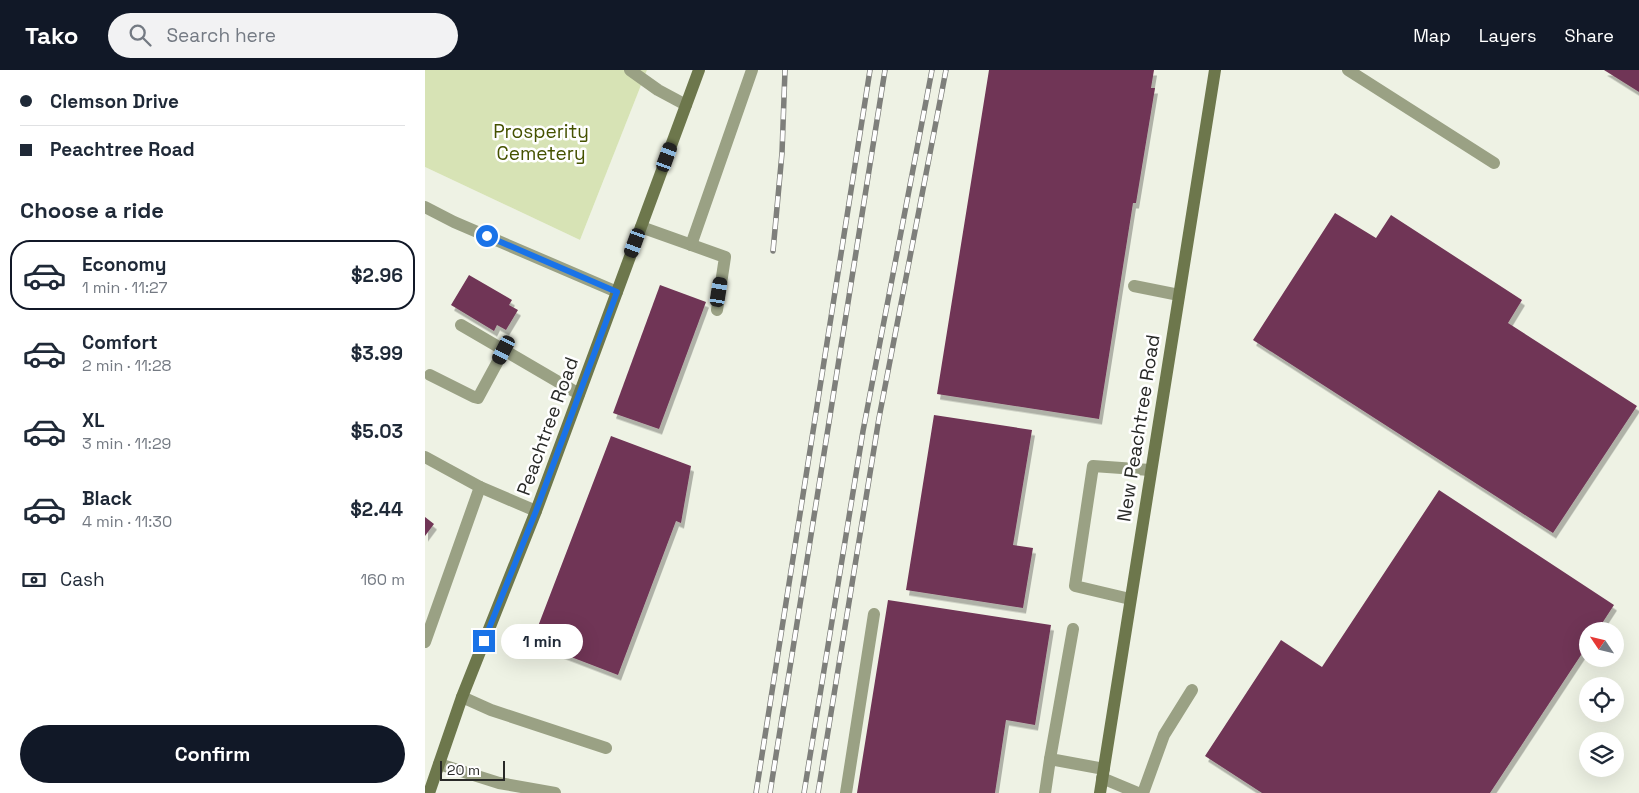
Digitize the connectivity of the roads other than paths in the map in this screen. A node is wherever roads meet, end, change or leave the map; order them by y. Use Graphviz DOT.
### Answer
graph roads {
  1 [pos="630,70"];
  2 [pos="699,70"];
  3 [pos="752,70"];
  4 [pos="1215,70"];
  5 [pos="1349,70"];
  6 [pos="686,105"];
  7 [pos="1494,163"];
  8 [pos="425,207"];
  9 [pos="641,227"];
  10 [pos="691,245"];
  11 [pos="1135,286"];
  12 [pos="617,292"];
  13 [pos="1179,295"];
  14 [pos="717,310"];
  15 [pos="461,325"];
  16 [pos="504,350"];
  17 [pos="430,375"];
  18 [pos="579,394"];
  19 [pos="425,457"];
  20 [pos="1150,470"];
  21 [pos="480,487"];
  22 [pos="536,511"];
  23 [pos="1130,599"];
  24 [pos="874,614"];
  25 [pos="1073,629"];
  26 [pos="425,642"];
  27 [pos="1192,690"];
  28 [pos="462,697"];
  29 [pos="606,748"];
  30 [pos="1050,759"];
  31 [pos="439,764"];
  32 [pos="1103,773"];
  33 [pos="429,783"];
  34 [pos="555,793"];
  35 [pos="846,793"];
  36 [pos="1045,793"];
  37 [pos="1100,793"];
  38 [pos="1138,793"];
  39 [pos="1143,793"];
  1 -- 6 [label="street"];
  2 -- 6 [label="street, Peachtree Road"];
  3 -- 10 [label="street"];
  4 -- 13 [label="street, New Peachtree Road"];
  5 -- 7 [label="street"];
  6 -- 9 [label="street, Peachtree Road"];
  8 -- 12 [label="street"];
  9 -- 10 [label="street"];
  9 -- 12 [label="street, Peachtree Road"];
  10 -- 14 [label="street"];
  11 -- 13 [label="street"];
  12 -- 18 [label="street, Peachtree Road"];
  13 -- 20 [label="street, New Peachtree Road"];
  15 -- 16 [label="street"];
  16 -- 17 [label="street"];
  16 -- 18 [label="street"];
  18 -- 22 [label="street, Peachtree Road"];
  19 -- 21 [label="street"];
  20 -- 23 [label="street, New Peachtree Road"];
  20 -- 23 [label="street"];
  21 -- 22 [label="street"];
  21 -- 26 [label="street"];
  22 -- 28 [label="street, Peachtree Road"];
  23 -- 32 [label="street, New Peachtree Road"];
  24 -- 35 [label="street"];
  25 -- 30 [label="street"];
  27 -- 39 [label="street"];
  28 -- 29 [label="street"];
  28 -- 31 [label="street, Peachtree Road"];
  30 -- 32 [label="street"];
  30 -- 36 [label="street"];
  31 -- 33 [label="street, Peachtree Road"];
  31 -- 34 [label="street"];
  32 -- 37 [label="street, New Peachtree Road"];
  32 -- 38 [label="street"];
}
